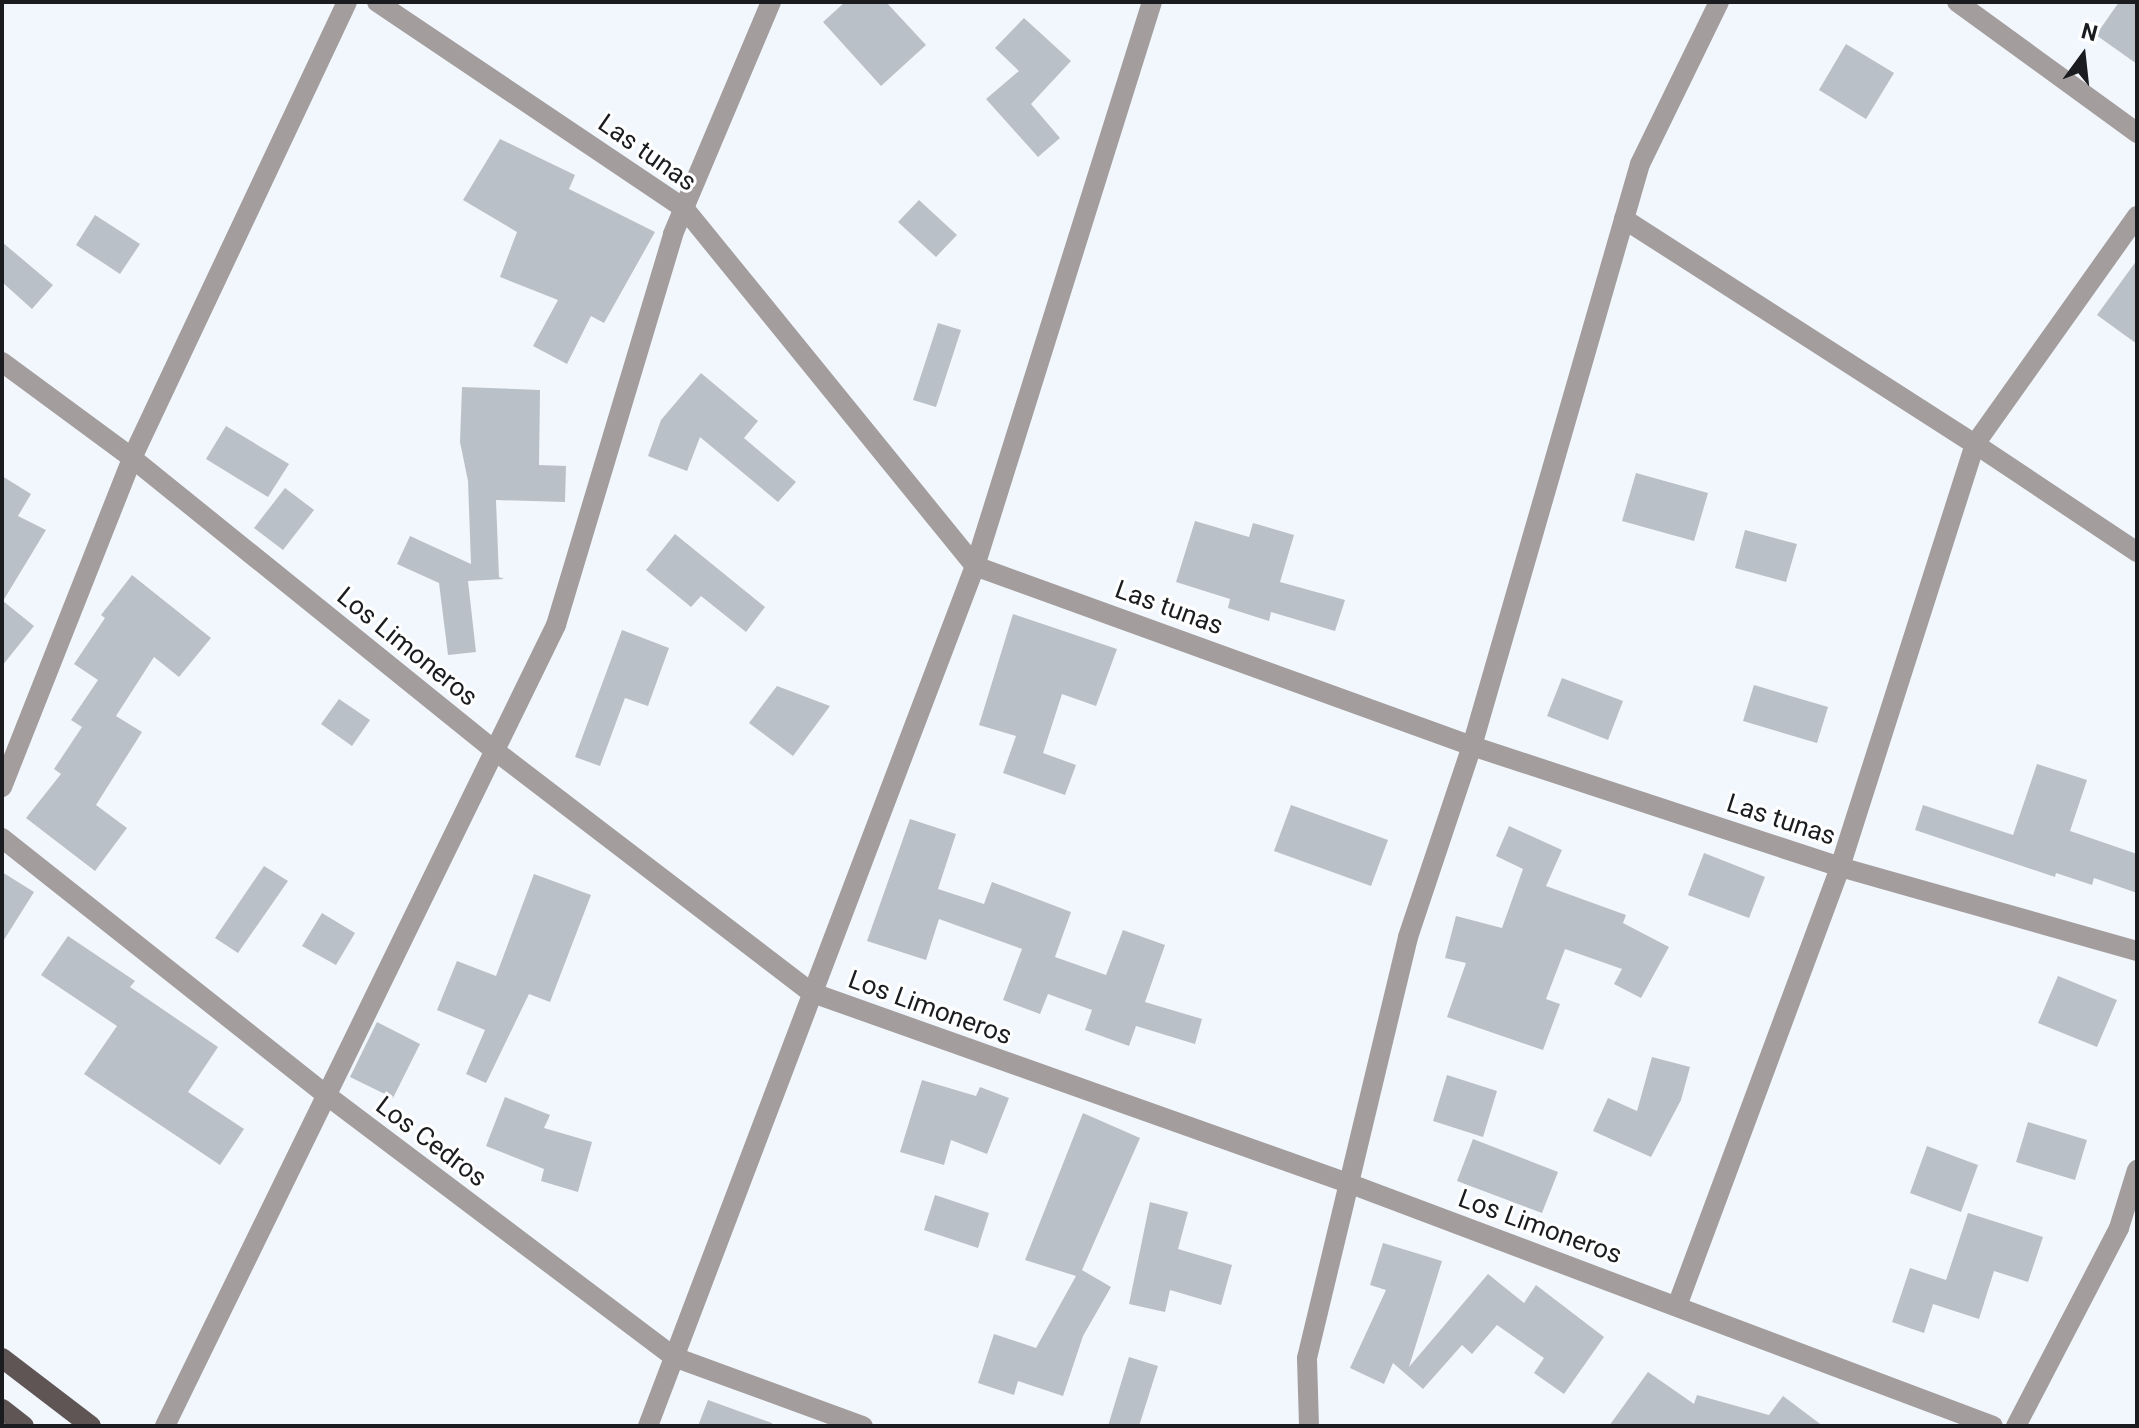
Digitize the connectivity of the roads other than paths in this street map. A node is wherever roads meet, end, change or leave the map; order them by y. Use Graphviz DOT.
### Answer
graph roads {
  1 [pos="347,2"];
  2 [pos="377,2"];
  3 [pos="771,2"];
  4 [pos="1152,2"];
  5 [pos="1719,2"];
  6 [pos="1957,2"];
  7 [pos="2137,133"];
  8 [pos="684,208"];
  9 [pos="2137,216"];
  10 [pos="1624,219"];
  11 [pos="2,362"];
  12 [pos="1975,444"];
  13 [pos="132,458"];
  14 [pos="2137,552"];
  15 [pos="975,566"];
  16 [pos="1472,746"];
  17 [pos="494,750"];
  18 [pos="2,787"];
  19 [pos="2,838"];
  20 [pos="1840,867"];
  21 [pos="2137,951"];
  22 [pos="810,992"];
  23 [pos="329,1097"];
  24 [pos="2137,1170"];
  25 [pos="1348,1183"];
  26 [pos="1677,1306"];
  27 [pos="674,1357"];
  28 [pos="2,1358"];
  29 [pos="2,1409"];
  30 [pos="24,1426"];
  31 [pos="91,1426"];
  32 [pos="165,1426"];
  33 [pos="648,1426"];
  34 [pos="863,1426"];
  35 [pos="1309,1426"];
  36 [pos="1993,1426"];
  37 [pos="2016,1426"];
  1 -- 13 [label="street"];
  2 -- 8 [label="street, Las tunas"];
  3 -- 8 [label="street"];
  4 -- 15 [label="street"];
  5 -- 10 [label="street"];
  6 -- 7 [label="street"];
  8 -- 15 [label="street, Las tunas"];
  8 -- 17 [label="street"];
  9 -- 12 [label="street"];
  10 -- 12 [label="street"];
  10 -- 16 [label="street"];
  11 -- 13 [label="street, Los Limoneros"];
  12 -- 14 [label="street"];
  12 -- 20 [label="street"];
  13 -- 17 [label="street, Los Limoneros"];
  13 -- 18 [label="street"];
  15 -- 16 [label="street, Las tunas"];
  15 -- 22 [label="street"];
  16 -- 20 [label="street, Las tunas"];
  16 -- 25 [label="street"];
  17 -- 22 [label="street, Los Limoneros"];
  17 -- 23 [label="street"];
  19 -- 23 [label="street, Los Cedros"];
  20 -- 21 [label="street, Las tunas"];
  20 -- 26 [label="street"];
  22 -- 25 [label="street, Los Limoneros"];
  22 -- 27 [label="street"];
  23 -- 27 [label="street, Los Cedros"];
  23 -- 32 [label="street"];
  24 -- 37 [label="street"];
  25 -- 26 [label="street, Los Limoneros"];
  25 -- 35 [label="street"];
  26 -- 36 [label="street, Los Limoneros"];
  27 -- 33 [label="street"];
  27 -- 34 [label="street, Los Cedros"];
  28 -- 31 [label="main road"];
  29 -- 30 [label="main road"];
}
